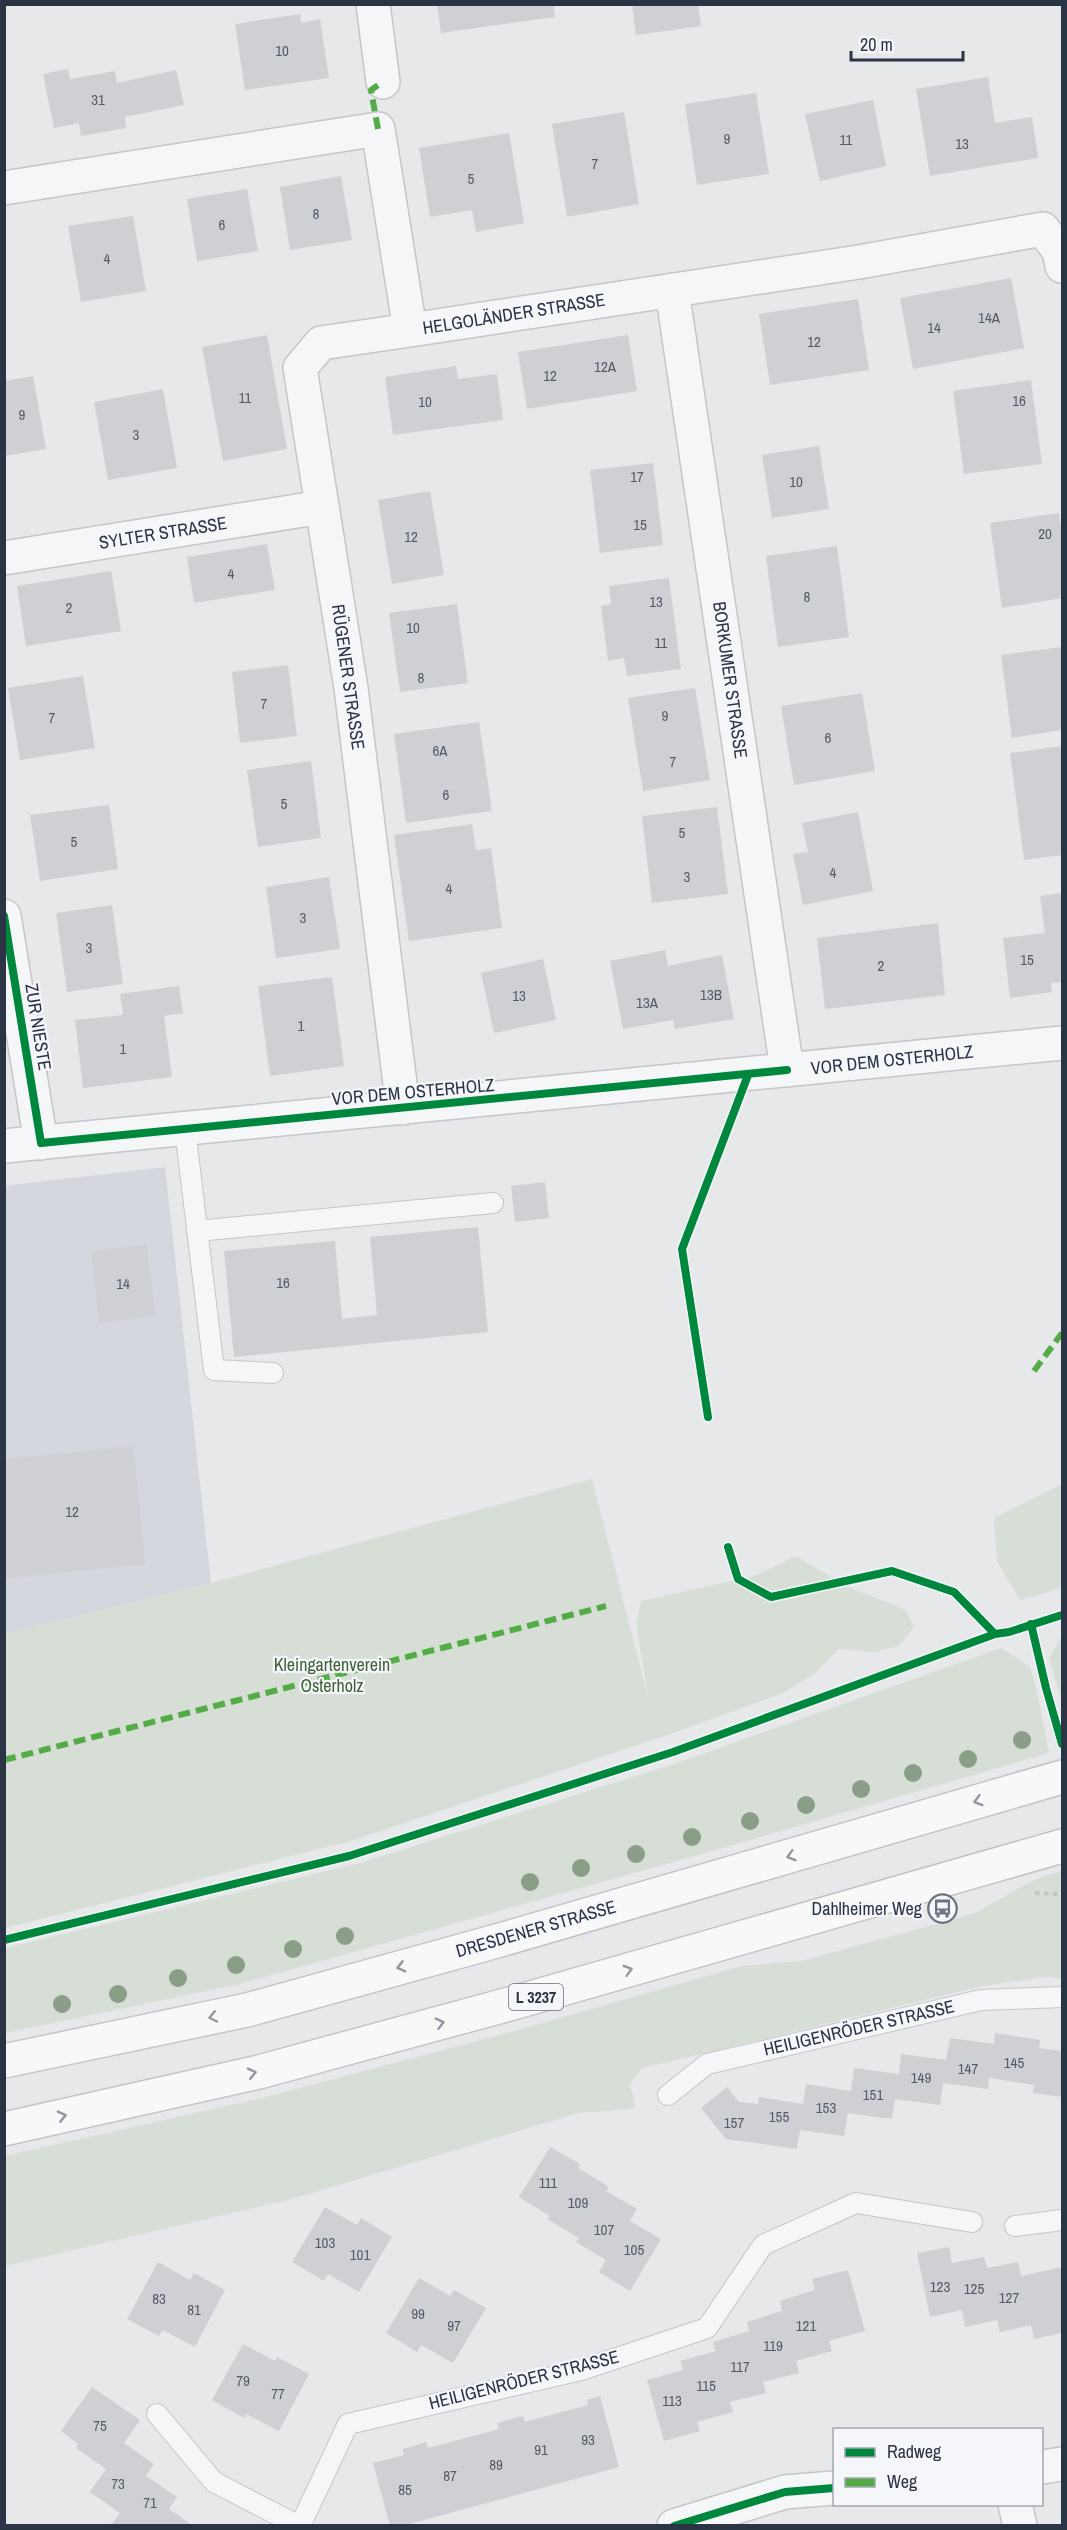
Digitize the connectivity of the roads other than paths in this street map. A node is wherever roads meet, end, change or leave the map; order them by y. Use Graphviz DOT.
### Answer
graph roads {
  1 [pos="373,4"];
  2 [pos="383,82"];
  3 [pos="4,188"];
  4 [pos="1062,266"];
  5 [pos="672,290"];
  6 [pos="410,330"];
  7 [pos="322,507"];
  8 [pos="4,558"];
  9 [pos="4,916"];
  10 [pos="1062,1043"];
  11 [pos="787,1070"];
  12 [pos="403,1108"];
  13 [pos="184,1129"];
  14 [pos="41,1143"];
  15 [pos="4,1146"];
  16 [pos="493,1203"];
  17 [pos="197,1232"];
  18 [pos="273,1373"];
  19 [pos="1062,1777"];
  20 [pos="1062,1846"];
  21 [pos="1062,1997"];
  22 [pos="4,2061"];
  23 [pos="668,2095"];
  24 [pos="4,2129"];
  25 [pos="1062,2220"];
  26 [pos="972,2222"];
  27 [pos="1015,2226"];
  28 [pos="157,2414"];
  29 [pos="1062,2464"];
  30 [pos="1043,2467"];
  31 [pos="833,2488"];
  32 [pos="1015,2506"];
  33 [pos="300,2526"];
  34 [pos="674,2526"];
  35 [pos="1020,2526"];
  1 -- 2 [label="street"];
  3 -- 6 [label="street, HELGOLÄNDER STRASSE"];
  4 -- 5 [label="street, HELGOLÄNDER STRASSE"];
  5 -- 6 [label="street, HELGOLÄNDER STRASSE"];
  5 -- 11 [label="street, BORKUMER STRASSE"];
  6 -- 7 [label="street, RÜGENER STRASSE"];
  7 -- 8 [label="street, SYLTER STRASSE"];
  7 -- 12 [label="street, RÜGENER STRASSE"];
  9 -- 14 [label="street, ZUR NIESTE"];
  10 -- 11 [label="street, VOR DEM OSTERHOLZ"];
  11 -- 12 [label="street, VOR DEM OSTERHOLZ"];
  12 -- 13 [label="street, VOR DEM OSTERHOLZ"];
  13 -- 14 [label="street, VOR DEM OSTERHOLZ"];
  13 -- 17 [label="lane"];
  14 -- 15 [label="street, VOR DEM OSTERHOLZ"];
  16 -- 17 [label="lane"];
  17 -- 18 [label="lane"];
  19 -- 22 [label="main road, DRESDENER STRASSE, one-way"];
  24 -- 20 [label="main road, L 3237, one-way"];
  21 -- 23 [label="lane, HEILIGENRÖDER STRASSE"];
  25 -- 27 [label="lane"];
  26 -- 33 [label="lane, HEILIGENRÖDER STRASSE"];
  28 -- 33 [label="lane"];
  29 -- 30 [label="street"];
  31 -- 34 [label="street"];
  32 -- 35 [label="street"];
}
